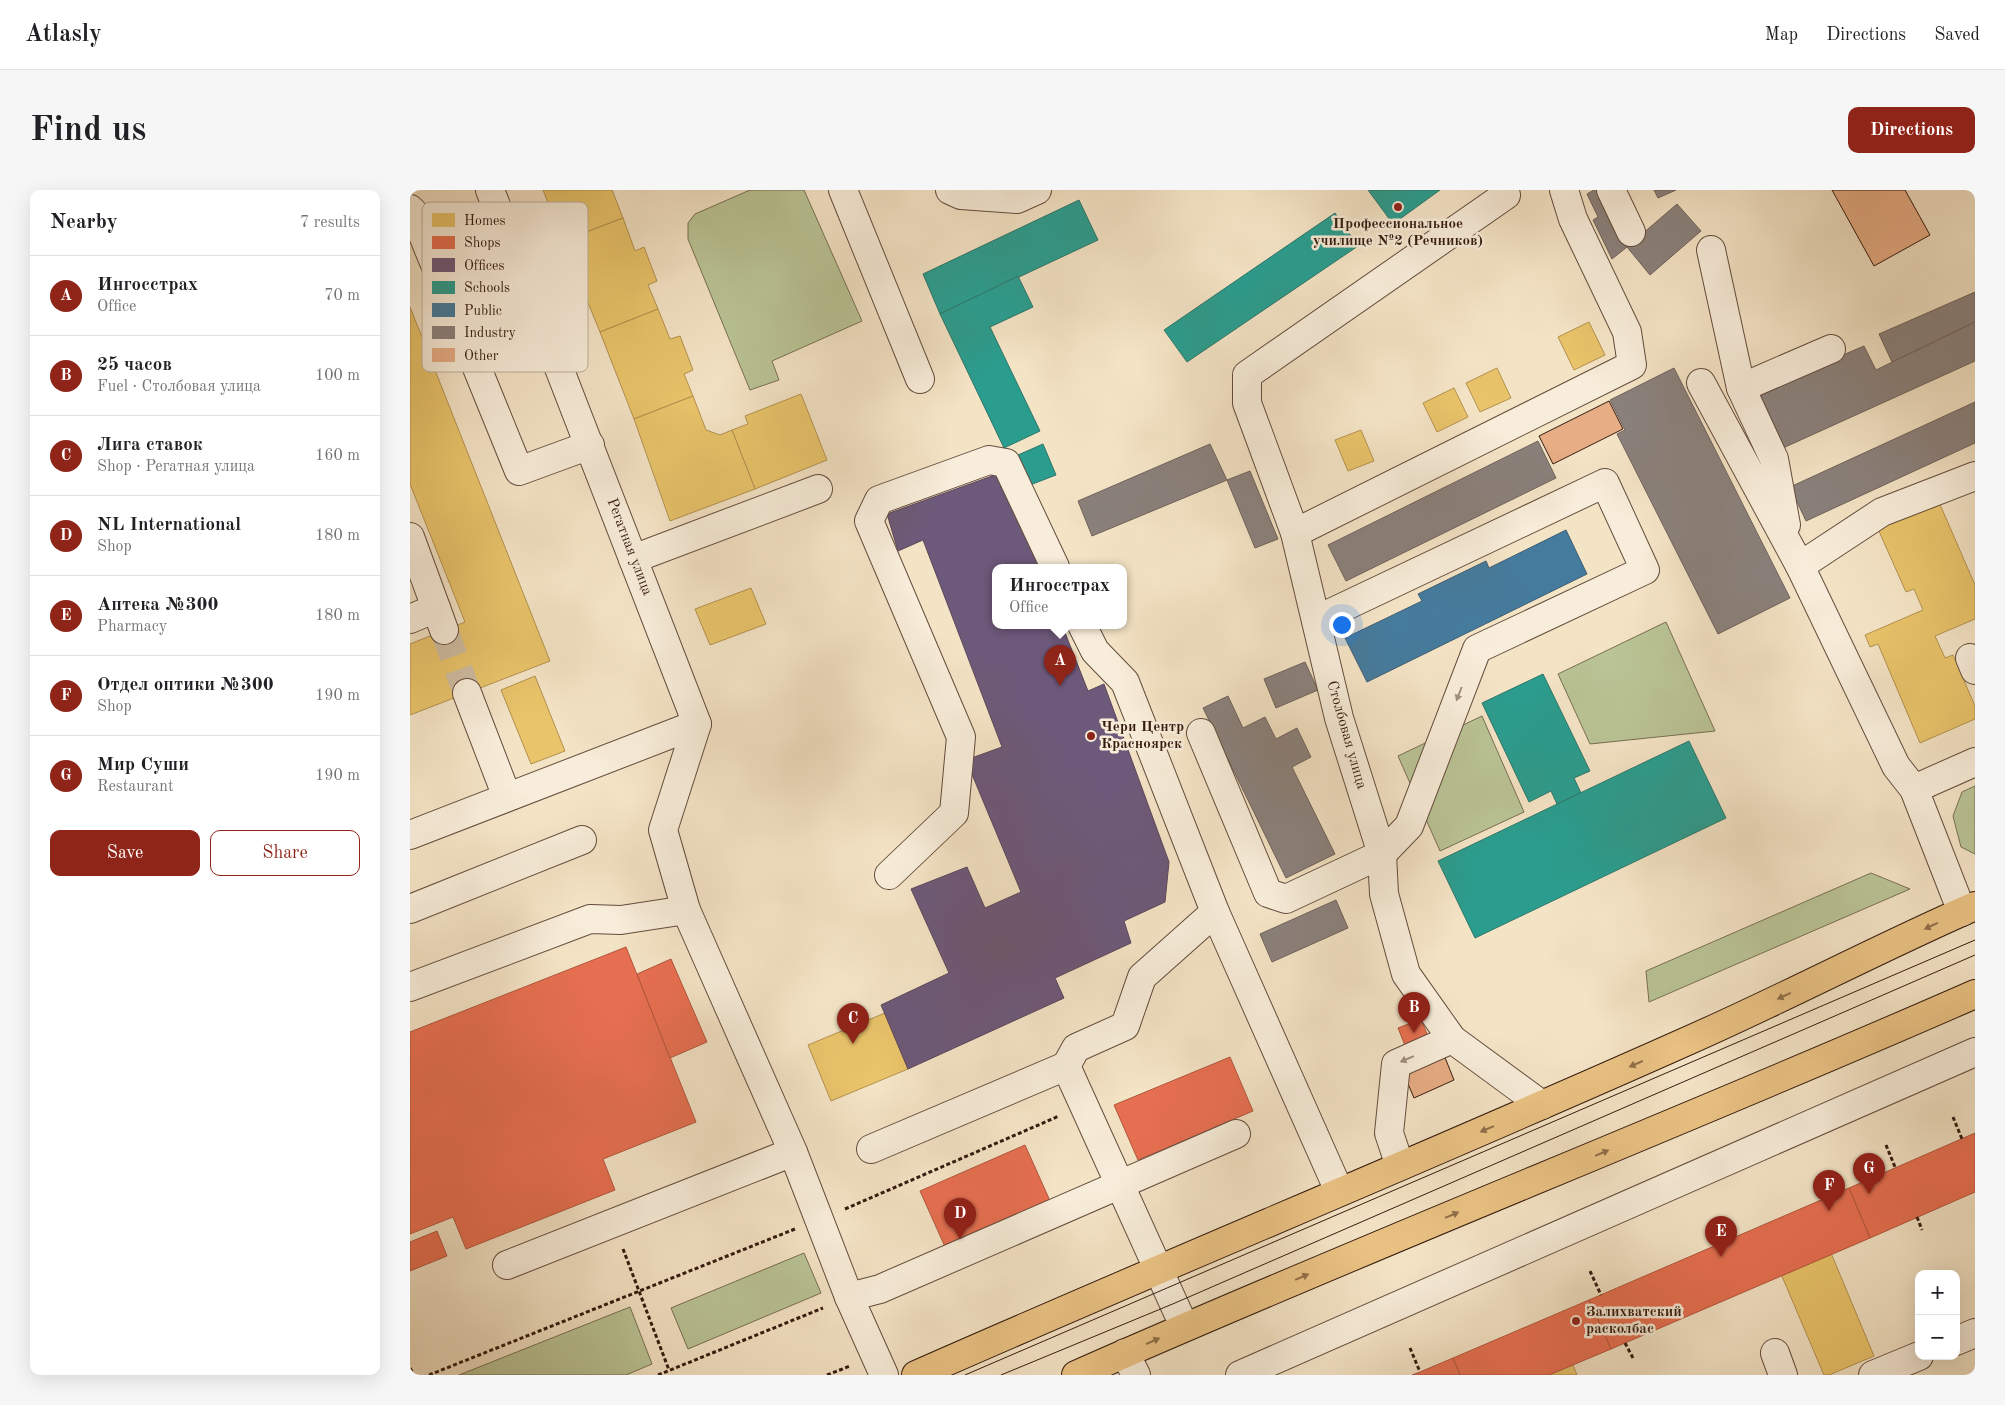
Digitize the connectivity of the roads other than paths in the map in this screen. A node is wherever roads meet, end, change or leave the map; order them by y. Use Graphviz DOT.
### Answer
graph roads {
  1 [pos="490,190"];
  2 [pos="843,190"];
  3 [pos="950,190"];
  4 [pos="1037,190"];
  5 [pos="1564,190"];
  6 [pos="1611,190"];
  7 [pos="1506,195"];
  8 [pos="495,202"];
  9 [pos="410,209"];
  10 [pos="1631,232"];
  11 [pos="422,233"];
  12 [pos="1711,250"];
  13 [pos="1831,349"];
  14 [pos="479,372"];
  15 [pos="561,372"];
  16 [pos="920,379"];
  17 [pos="1701,383"];
  18 [pos="1741,388"];
  19 [pos="590,445"];
  20 [pos="1975,476"];
  21 [pos="818,488"];
  22 [pos="1295,533"];
  23 [pos="410,537"];
  24 [pos="633,559"];
  25 [pos="1796,559"];
  26 [pos="1054,564"];
  27 [pos="410,618"];
  28 [pos="1316,620"];
  29 [pos="1084,629"];
  30 [pos="467,693"];
  31 [pos="697,724"];
  32 [pos="1200,733"];
  33 [pos="1975,762"];
  34 [pos="1914,789"];
  35 [pos="507,797"];
  36 [pos="410,835"];
  37 [pos="582,840"];
  38 [pos="1382,854"];
  39 [pos="888,875"];
  40 [pos="410,909"];
  41 [pos="1969,909"];
  42 [pos="686,910"];
  43 [pos="1215,912"];
  44 [pos="410,987"];
  45 [pos="1975,994"];
  46 [pos="1452,1040"];
  47 [pos="1975,1052"];
  48 [pos="1066,1066"];
  49 [pos="1542,1105"];
  50 [pos="1236,1134"];
  51 [pos="871,1149"];
  52 [pos="793,1152"];
  53 [pos="1400,1166"];
  54 [pos="1120,1185"];
  55 [pos="1339,1191"];
  56 [pos="507,1265"];
  57 [pos="1159,1268"];
  58 [pos="849,1297"];
  59 [pos="1184,1326"];
  60 [pos="1975,1333"];
  61 [pos="1960,1339"];
  62 [pos="1915,1358"];
  63 [pos="1130,1364"];
  64 [pos="884,1375"];
  65 [pos="916,1375"];
  66 [pos="1076,1375"];
  67 [pos="1240,1375"];
  68 [pos="1873,1375"];
  1 -- 8 [label="street, Регатная улица"];
  2 -- 16 [label="street"];
  3 -- 4 [label="street"];
  5 -- 22 [label="street"];
  6 -- 10 [label="street"];
  7 -- 22 [label="street, Столбовая улица"];
  9 -- 11 [label="street"];
  12 -- 18 [label="street"];
  13 -- 18 [label="street"];
  14 -- 19 [label="street"];
  15 -- 19 [label="street, Регатная улица"];
  17 -- 25 [label="street"];
  18 -- 25 [label="street"];
  19 -- 24 [label="street, Регатная улица"];
  20 -- 25 [label="street"];
  21 -- 24 [label="street"];
  22 -- 28 [label="street, Столбовая улица"];
  23 -- 27 [label="street"];
  24 -- 31 [label="street, Регатная улица"];
  25 -- 34 [label="street"];
  26 -- 39 [label="street"];
  28 -- 38 [label="street, Столбовая улица"];
  28 -- 38 [label="street, one-way"];
  29 -- 43 [label="street"];
  30 -- 35 [label="street"];
  31 -- 35 [label="street"];
  31 -- 42 [label="street"];
  32 -- 38 [label="street"];
  33 -- 34 [label="street"];
  34 -- 41 [label="street"];
  35 -- 36 [label="street"];
  37 -- 40 [label="street"];
  38 -- 46 [label="street, Столбовая улица"];
  41 -- 49 [label="highway, one-way"];
  42 -- 44 [label="street"];
  42 -- 52 [label="street"];
  43 -- 48 [label="street"];
  43 -- 55 [label="street"];
  59 -- 45 [label="highway, one-way"];
  46 -- 49 [label="street, Столбовая улица"];
  46 -- 53 [label="street, one-way"];
  47 -- 67 [label="street"];
  48 -- 51 [label="street"];
  48 -- 54 [label="street"];
  49 -- 53 [label="highway, one-way"];
  50 -- 54 [label="street"];
  52 -- 56 [label="street"];
  52 -- 58 [label="street"];
  53 -- 55 [label="highway"];
  54 -- 57 [label="street"];
  54 -- 58 [label="street"];
  55 -- 57 [label="highway"];
  57 -- 59 [label="street"];
  57 -- 65 [label="highway"];
  58 -- 64 [label="street"];
  63 -- 59 [label="highway, one-way"];
  60 -- 61 [label="street"];
  62 -- 68 [label="street"];
  63 -- 66 [label="highway"];
}
